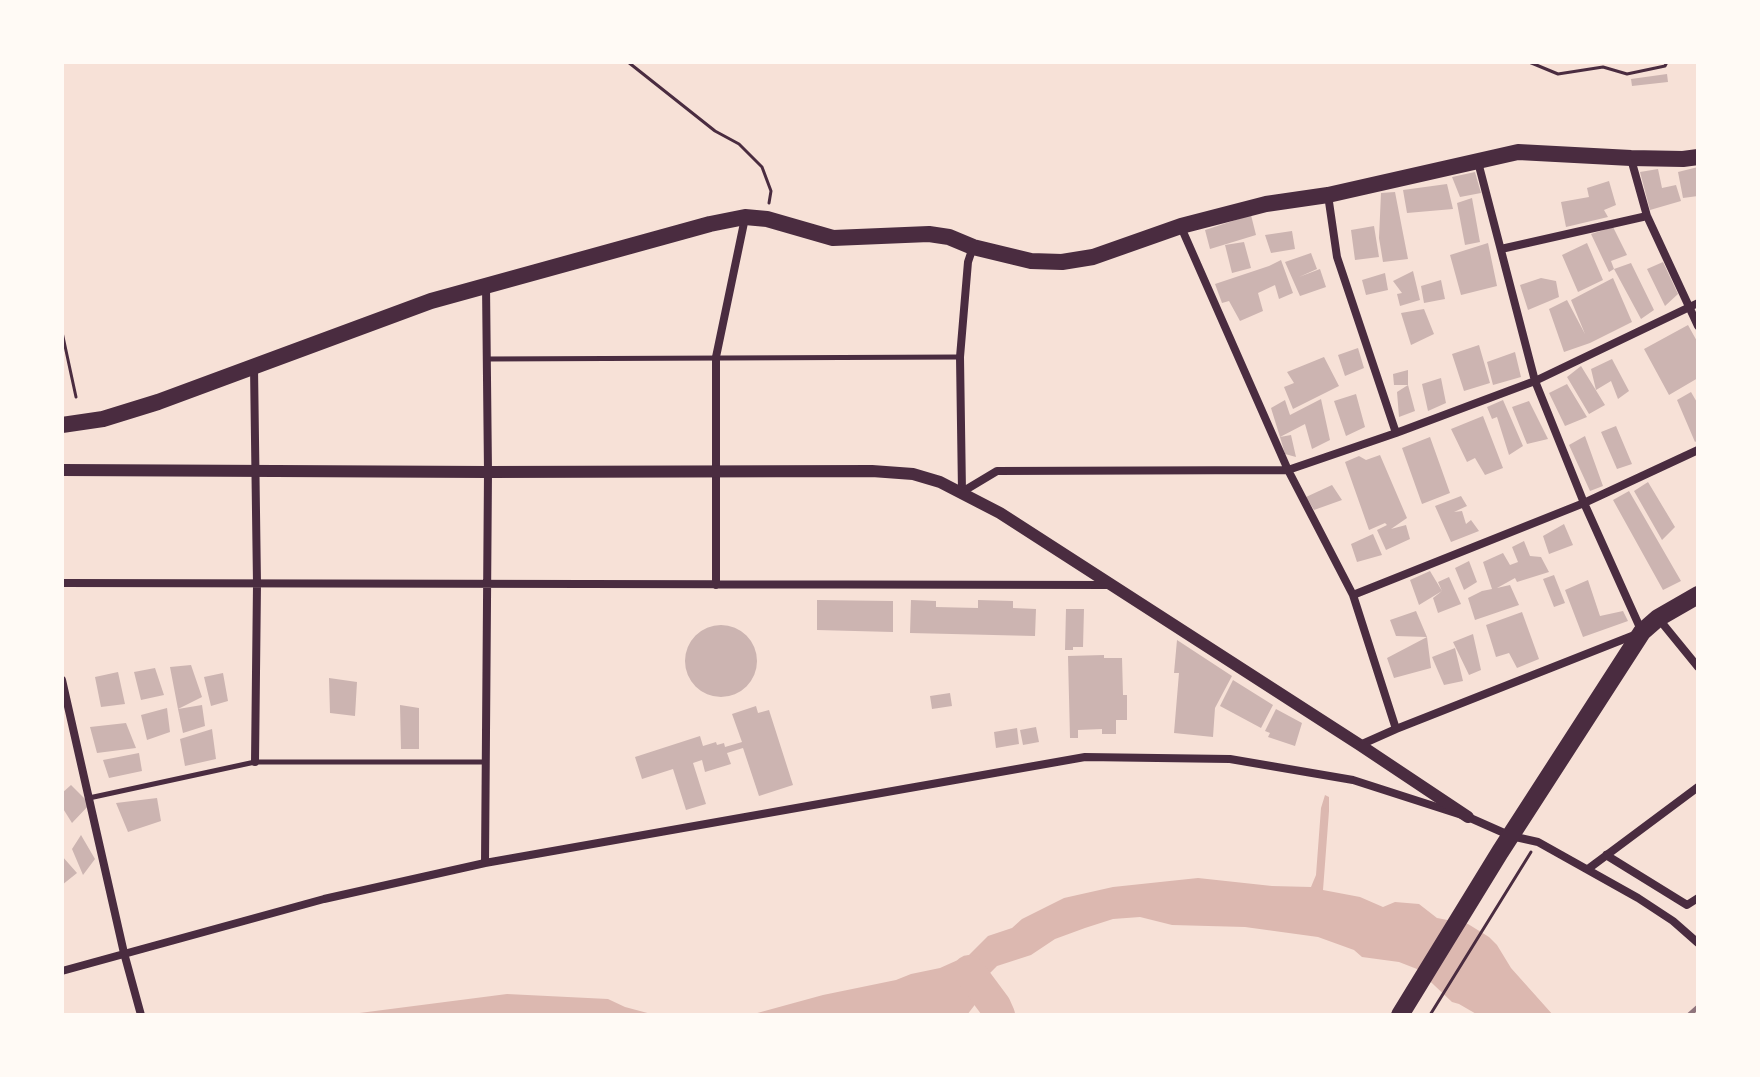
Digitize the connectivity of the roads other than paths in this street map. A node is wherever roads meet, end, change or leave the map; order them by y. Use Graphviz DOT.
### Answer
graph roads {
  1 [pos="1698,157"];
  2 [pos="1631,158"];
  3 [pos="1478,161"];
  4 [pos="1328,195"];
  5 [pos="1647,216"];
  6 [pos="745,217"];
  7 [pos="1181,226"];
  8 [pos="973,247"];
  9 [pos="1501,249"];
  10 [pos="486,285"];
  11 [pos="1694,305"];
  12 [pos="1698,326"];
  13 [pos="716,357"];
  14 [pos="960,357"];
  15 [pos="488,359"];
  16 [pos="254,367"];
  17 [pos="1535,381"];
  18 [pos="62,425"];
  19 [pos="1396,433"];
  20 [pos="1698,450"];
  21 [pos="62,470"];
  22 [pos="1288,470"];
  23 [pos="256,471"];
  24 [pos="488,472"];
  25 [pos="717,472"];
  26 [pos="962,492"];
  27 [pos="1584,503"];
  28 [pos="62,583"];
  29 [pos="257,584"];
  30 [pos="487,584"];
  31 [pos="716,585"];
  32 [pos="1113,585"];
  33 [pos="1353,595"];
  34 [pos="1698,595"];
  35 [pos="1658,618"];
  36 [pos="1642,632"];
  37 [pos="1698,667"];
  38 [pos="62,680"];
  39 [pos="1396,729"];
  40 [pos="1360,745"];
  41 [pos="255,762"];
  42 [pos="487,762"];
  43 [pos="1698,787"];
  44 [pos="89,798"];
  45 [pos="1468,817"];
  46 [pos="1511,836"];
  47 [pos="1606,855"];
  48 [pos="485,863"];
  49 [pos="1588,869"];
  50 [pos="1698,898"];
  51 [pos="1698,943"];
  52 [pos="124,953"];
  53 [pos="62,971"];
  54 [pos="141,1015"];
  55 [pos="1400,1015"];
  1 -- 2 [label="main road"];
  2 -- 3 [label="main road"];
  2 -- 5 [label="street"];
  3 -- 4 [label="main road"];
  3 -- 9 [label="street"];
  4 -- 7 [label="main road"];
  4 -- 19 [label="street"];
  5 -- 9 [label="street"];
  5 -- 11 [label="street"];
  6 -- 8 [label="main road"];
  6 -- 10 [label="main road"];
  6 -- 13 [label="street"];
  7 -- 8 [label="main road"];
  7 -- 22 [label="street"];
  8 -- 14 [label="street"];
  9 -- 17 [label="street"];
  10 -- 15 [label="street"];
  10 -- 16 [label="main road"];
  11 -- 12 [label="street"];
  11 -- 17 [label="street"];
  13 -- 14 [label="lane"];
  13 -- 15 [label="lane"];
  13 -- 25 [label="street"];
  14 -- 26 [label="street"];
  15 -- 24 [label="street"];
  16 -- 18 [label="main road"];
  16 -- 23 [label="street"];
  17 -- 19 [label="street"];
  17 -- 27 [label="street"];
  19 -- 22 [label="street"];
  20 -- 27 [label="street"];
  21 -- 23 [label="street"];
  22 -- 26 [label="street"];
  22 -- 33 [label="street"];
  23 -- 24 [label="street"];
  23 -- 29 [label="street"];
  24 -- 25 [label="street"];
  24 -- 30 [label="street"];
  25 -- 26 [label="street"];
  25 -- 31 [label="street"];
  26 -- 32 [label="street"];
  27 -- 33 [label="street"];
  27 -- 36 [label="street"];
  28 -- 29 [label="street"];
  29 -- 30 [label="street"];
  29 -- 41 [label="street"];
  30 -- 31 [label="street"];
  30 -- 42 [label="street"];
  31 -- 32 [label="street"];
  32 -- 40 [label="street"];
  33 -- 39 [label="street"];
  34 -- 35 [label="highway"];
  35 -- 36 [label="highway"];
  35 -- 37 [label="street"];
  36 -- 39 [label="street"];
  36 -- 46 [label="highway"];
  38 -- 44 [label="street"];
  39 -- 40 [label="street"];
  40 -- 45 [label="street"];
  41 -- 42 [label="lane"];
  41 -- 44 [label="lane"];
  42 -- 48 [label="street"];
  43 -- 47 [label="street"];
  44 -- 52 [label="street"];
  45 -- 46 [label="street"];
  45 -- 48 [label="street"];
  46 -- 49 [label="street"];
  46 -- 55 [label="highway"];
  47 -- 49 [label="street"];
  47 -- 50 [label="street"];
  48 -- 52 [label="street"];
  49 -- 51 [label="street"];
  52 -- 53 [label="street"];
  52 -- 54 [label="street"];
}
